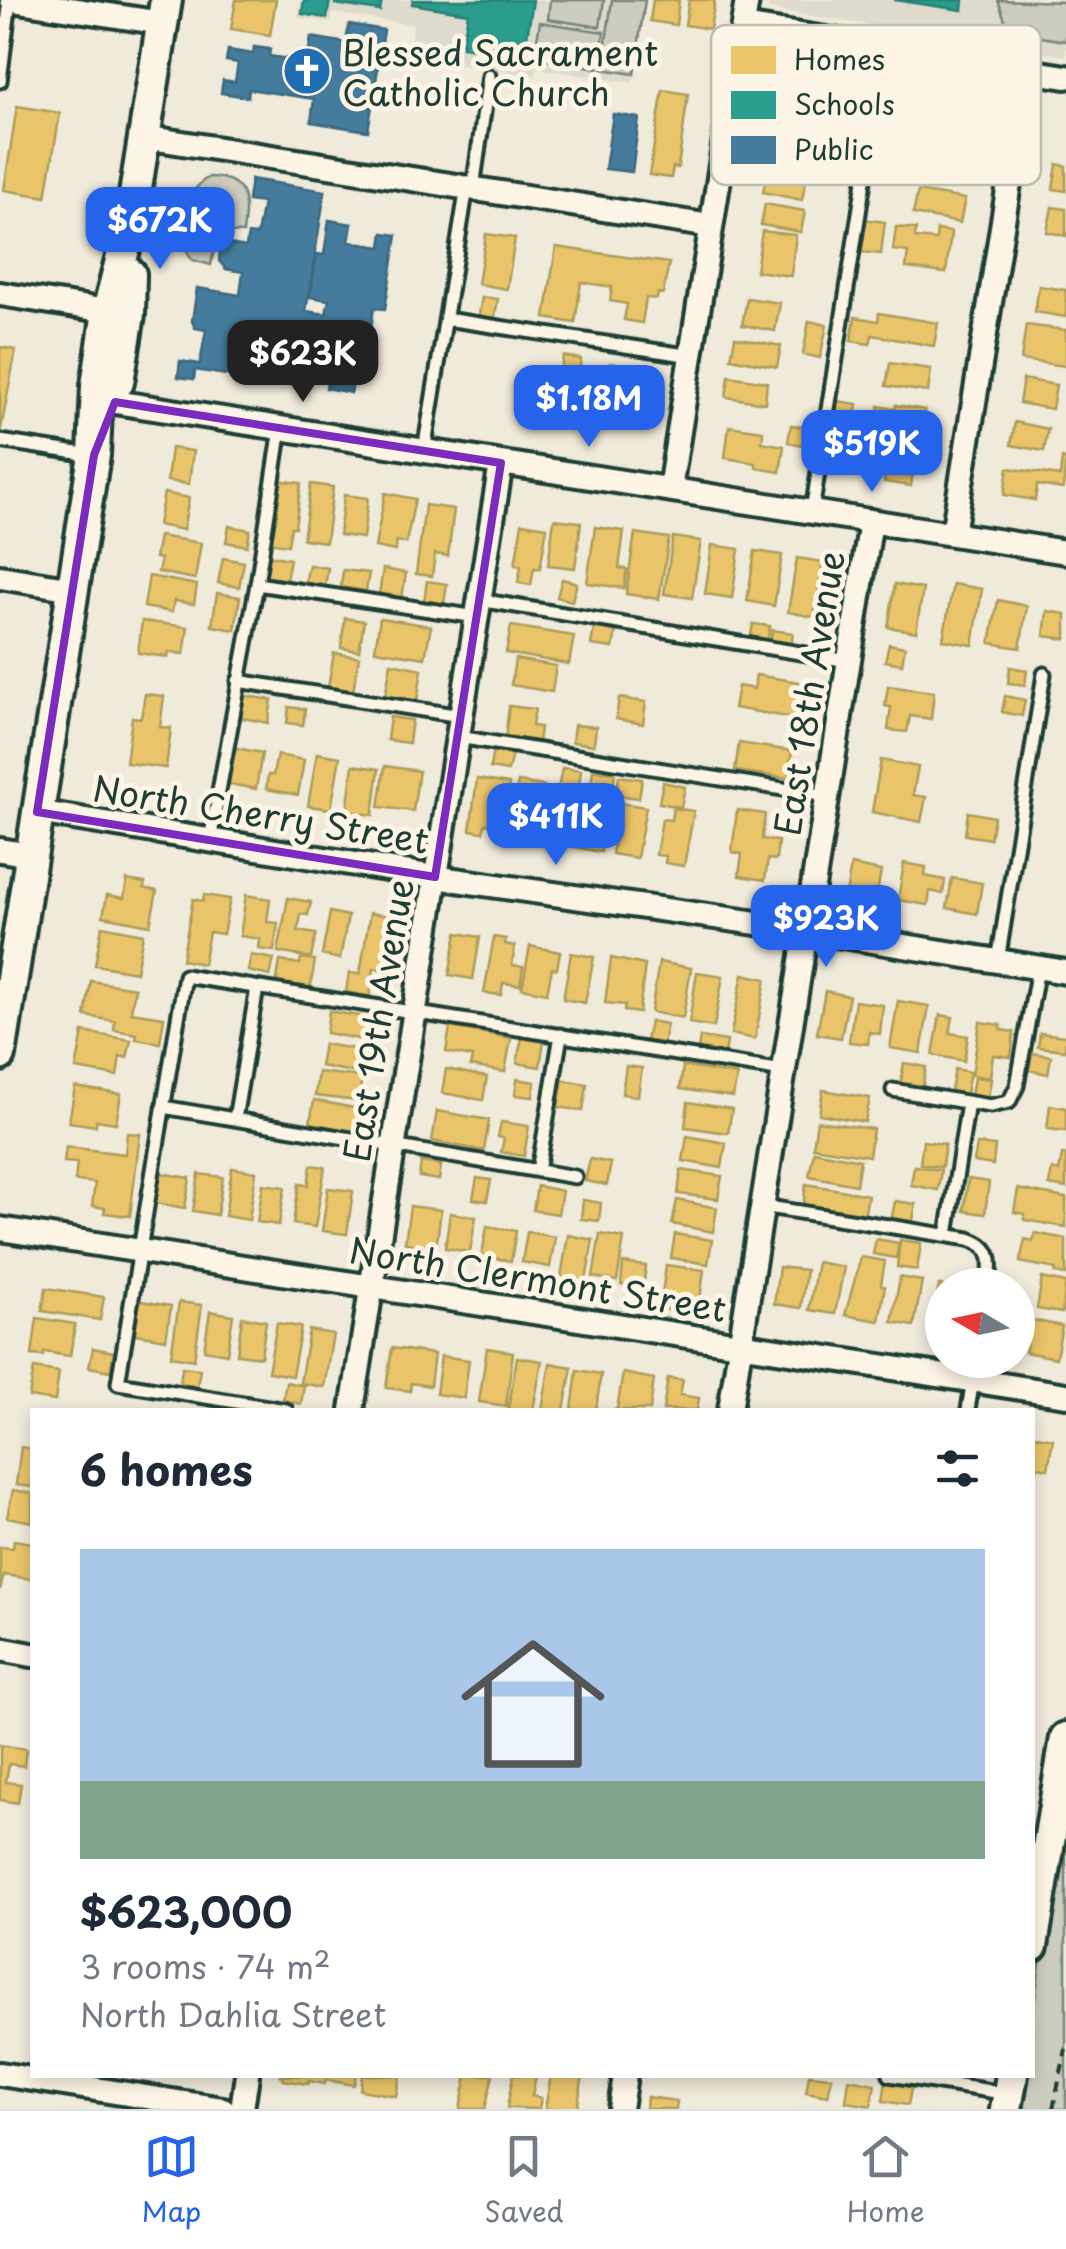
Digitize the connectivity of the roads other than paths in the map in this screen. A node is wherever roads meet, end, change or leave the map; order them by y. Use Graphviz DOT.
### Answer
graph roads {
  1 [pos="11,0"];
  2 [pos="748,0"];
  3 [pos="164,12"];
  4 [pos="744,25"];
  5 [pos="1041,73"];
  6 [pos="489,76"];
  7 [pos="1066,77"];
  8 [pos="0,80"];
  9 [pos="144,136"];
  10 [pos="719,185"];
  11 [pos="863,185"];
  12 [pos="1009,185"];
  13 [pos="470,188"];
  14 [pos="712,226"];
  15 [pos="0,294"];
  16 [pos="118,313"];
  17 [pos="446,319"];
  18 [pos="692,356"];
  19 [pos="106,400"];
  20 [pos="280,428"];
  21 [pos="0,441"];
  22 [pos="424,451"];
  23 [pos="94,456"];
  24 [pos="500,463"];
  25 [pos="670,489"];
  26 [pos="812,511"];
  27 [pos="871,521"];
  28 [pos="953,534"];
  29 [pos="1066,552"];
  30 [pos="0,578"];
  31 [pos="257,584"];
  32 [pos="73,589"];
  33 [pos="478,608"];
  34 [pos="848,661"];
  35 [pos="1044,674"];
  36 [pos="238,681"];
  37 [pos="459,726"];
  38 [pos="827,796"];
  39 [pos="38,812"];
  40 [pos="210,840"];
  41 [pos="0,850"];
  42 [pos="31,854"];
  43 [pos="435,877"];
  44 [pos="805,930"];
  45 [pos="998,961"];
  46 [pos="1038,968"];
  47 [pos="1066,972"];
  48 [pos="5,987"];
  49 [pos="257,988"];
  50 [pos="414,1012"];
  51 [pos="561,1035"];
  52 [pos="0,1055"];
  53 [pos="783,1072"];
  54 [pos="893,1090"];
  55 [pos="968,1103"];
  56 [pos="163,1107"];
  57 [pos="235,1119"];
  58 [pos="393,1144"];
  59 [pos="538,1170"];
  60 [pos="575,1177"];
  61 [pos="762,1206"];
  62 [pos="0,1229"];
  63 [pos="948,1235"];
  64 [pos="139,1251"];
  65 [pos="990,1268"];
  66 [pos="371,1286"];
  67 [pos="740,1345"];
  68 [pos="925,1365"];
  69 [pos="973,1378"];
  70 [pos="1002,1378"];
  71 [pos="197,1396"];
  72 [pos="1066,1396"];
  73 [pos="194,1408"];
  74 [pos="273,1408"];
  75 [pos="352,1408"];
  76 [pos="730,1408"];
  77 [pos="968,1408"];
  78 [pos="0,1650"];
  79 [pos="30,1655"];
  80 [pos="1066,1738"];
  81 [pos="1051,1821"];
  82 [pos="1035,1926"];
  83 [pos="0,2074"];
  84 [pos="247,2078"];
  85 [pos="625,2078"];
  86 [pos="910,2078"];
  87 [pos="1009,2093"];
  88 [pos="223,2109"];
  89 [pos="242,2109"];
  90 [pos="620,2109"];
  1 -- 3 [label="street"];
  1 -- 8 [label="lane"];
  2 -- 4 [label="street"];
  3 -- 9 [label="street"];
  5 -- 7 [label="street"];
  6 -- 13 [label="lane"];
  9 -- 13 [label="street"];
  9 -- 16 [label="street"];
  10 -- 14 [label="street"];
  11 -- 26 [label="lane"];
  12 -- 28 [label="street"];
  13 -- 14 [label="street"];
  13 -- 17 [label="lane"];
  14 -- 18 [label="street"];
  15 -- 16 [label="street"];
  16 -- 19 [label="street"];
  17 -- 18 [label="lane"];
  17 -- 22 [label="lane"];
  18 -- 25 [label="street"];
  19 -- 20 [label="street"];
  19 -- 23 [label="street"];
  20 -- 22 [label="street"];
  20 -- 31 [label="lane"];
  21 -- 23 [label="lane"];
  22 -- 24 [label="street"];
  23 -- 32 [label="street"];
  24 -- 25 [label="street"];
  24 -- 33 [label="street, East 19th Avenue"];
  25 -- 26 [label="street"];
  26 -- 27 [label="street"];
  27 -- 28 [label="street"];
  27 -- 34 [label="street, East 18th Avenue"];
  28 -- 29 [label="street"];
  30 -- 32 [label="street"];
  31 -- 33 [label="lane"];
  31 -- 36 [label="lane"];
  32 -- 39 [label="street"];
  33 -- 34 [label="lane"];
  33 -- 37 [label="street, East 19th Avenue"];
  34 -- 38 [label="street, East 18th Avenue"];
  35 -- 45 [label="lane"];
  36 -- 37 [label="lane"];
  36 -- 40 [label="lane"];
  37 -- 38 [label="lane"];
  37 -- 43 [label="street, East 19th Avenue"];
  38 -- 44 [label="street, East 18th Avenue"];
  39 -- 40 [label="street, North Cherry Street"];
  39 -- 42 [label="street"];
  40 -- 43 [label="street, North Cherry Street"];
  41 -- 42 [label="street"];
  42 -- 48 [label="street"];
  43 -- 44 [label="street, North Cherry Street"];
  43 -- 50 [label="street, East 19th Avenue"];
  44 -- 45 [label="street, North Cherry Street"];
  44 -- 53 [label="street, East 18th Avenue"];
  45 -- 46 [label="street, North Cherry Street"];
  46 -- 47 [label="street, North Cherry Street"];
  46 -- 55 [label="lane"];
  48 -- 52 [label="street"];
  49 -- 50 [label="lane"];
  49 -- 56 [label="lane"];
  49 -- 57 [label="lane"];
  50 -- 51 [label="lane"];
  50 -- 58 [label="street, East 19th Avenue"];
  51 -- 53 [label="lane"];
  51 -- 59 [label="lane"];
  53 -- 61 [label="street, East 18th Avenue"];
  54 -- 55 [label="lane"];
  55 -- 63 [label="lane"];
  56 -- 57 [label="lane"];
  56 -- 64 [label="lane"];
  57 -- 58 [label="lane"];
  58 -- 59 [label="lane"];
  58 -- 66 [label="street, East 19th Avenue"];
  59 -- 60 [label="lane"];
  61 -- 63 [label="lane"];
  61 -- 67 [label="street, East 18th Avenue"];
  62 -- 64 [label="street, North Clermont Street"];
  63 -- 65 [label="lane"];
  64 -- 66 [label="street, North Clermont Street"];
  64 -- 71 [label="lane"];
  66 -- 67 [label="street, North Clermont Street"];
  66 -- 75 [label="street, East 19th Avenue"];
  67 -- 68 [label="street, North Clermont Street"];
  67 -- 76 [label="street, East 18th Avenue"];
  69 -- 77 [label="lane"];
  70 -- 72 [label="street, North Clermont Street"];
  71 -- 73 [label="lane"];
  71 -- 74 [label="lane"];
  78 -- 79 [label="street"];
  80 -- 81 [label="street"];
  81 -- 82 [label="street"];
  83 -- 88 [label="street"];
  84 -- 89 [label="street"];
  85 -- 90 [label="street"];
  86 -- 87 [label="lane"];
}
